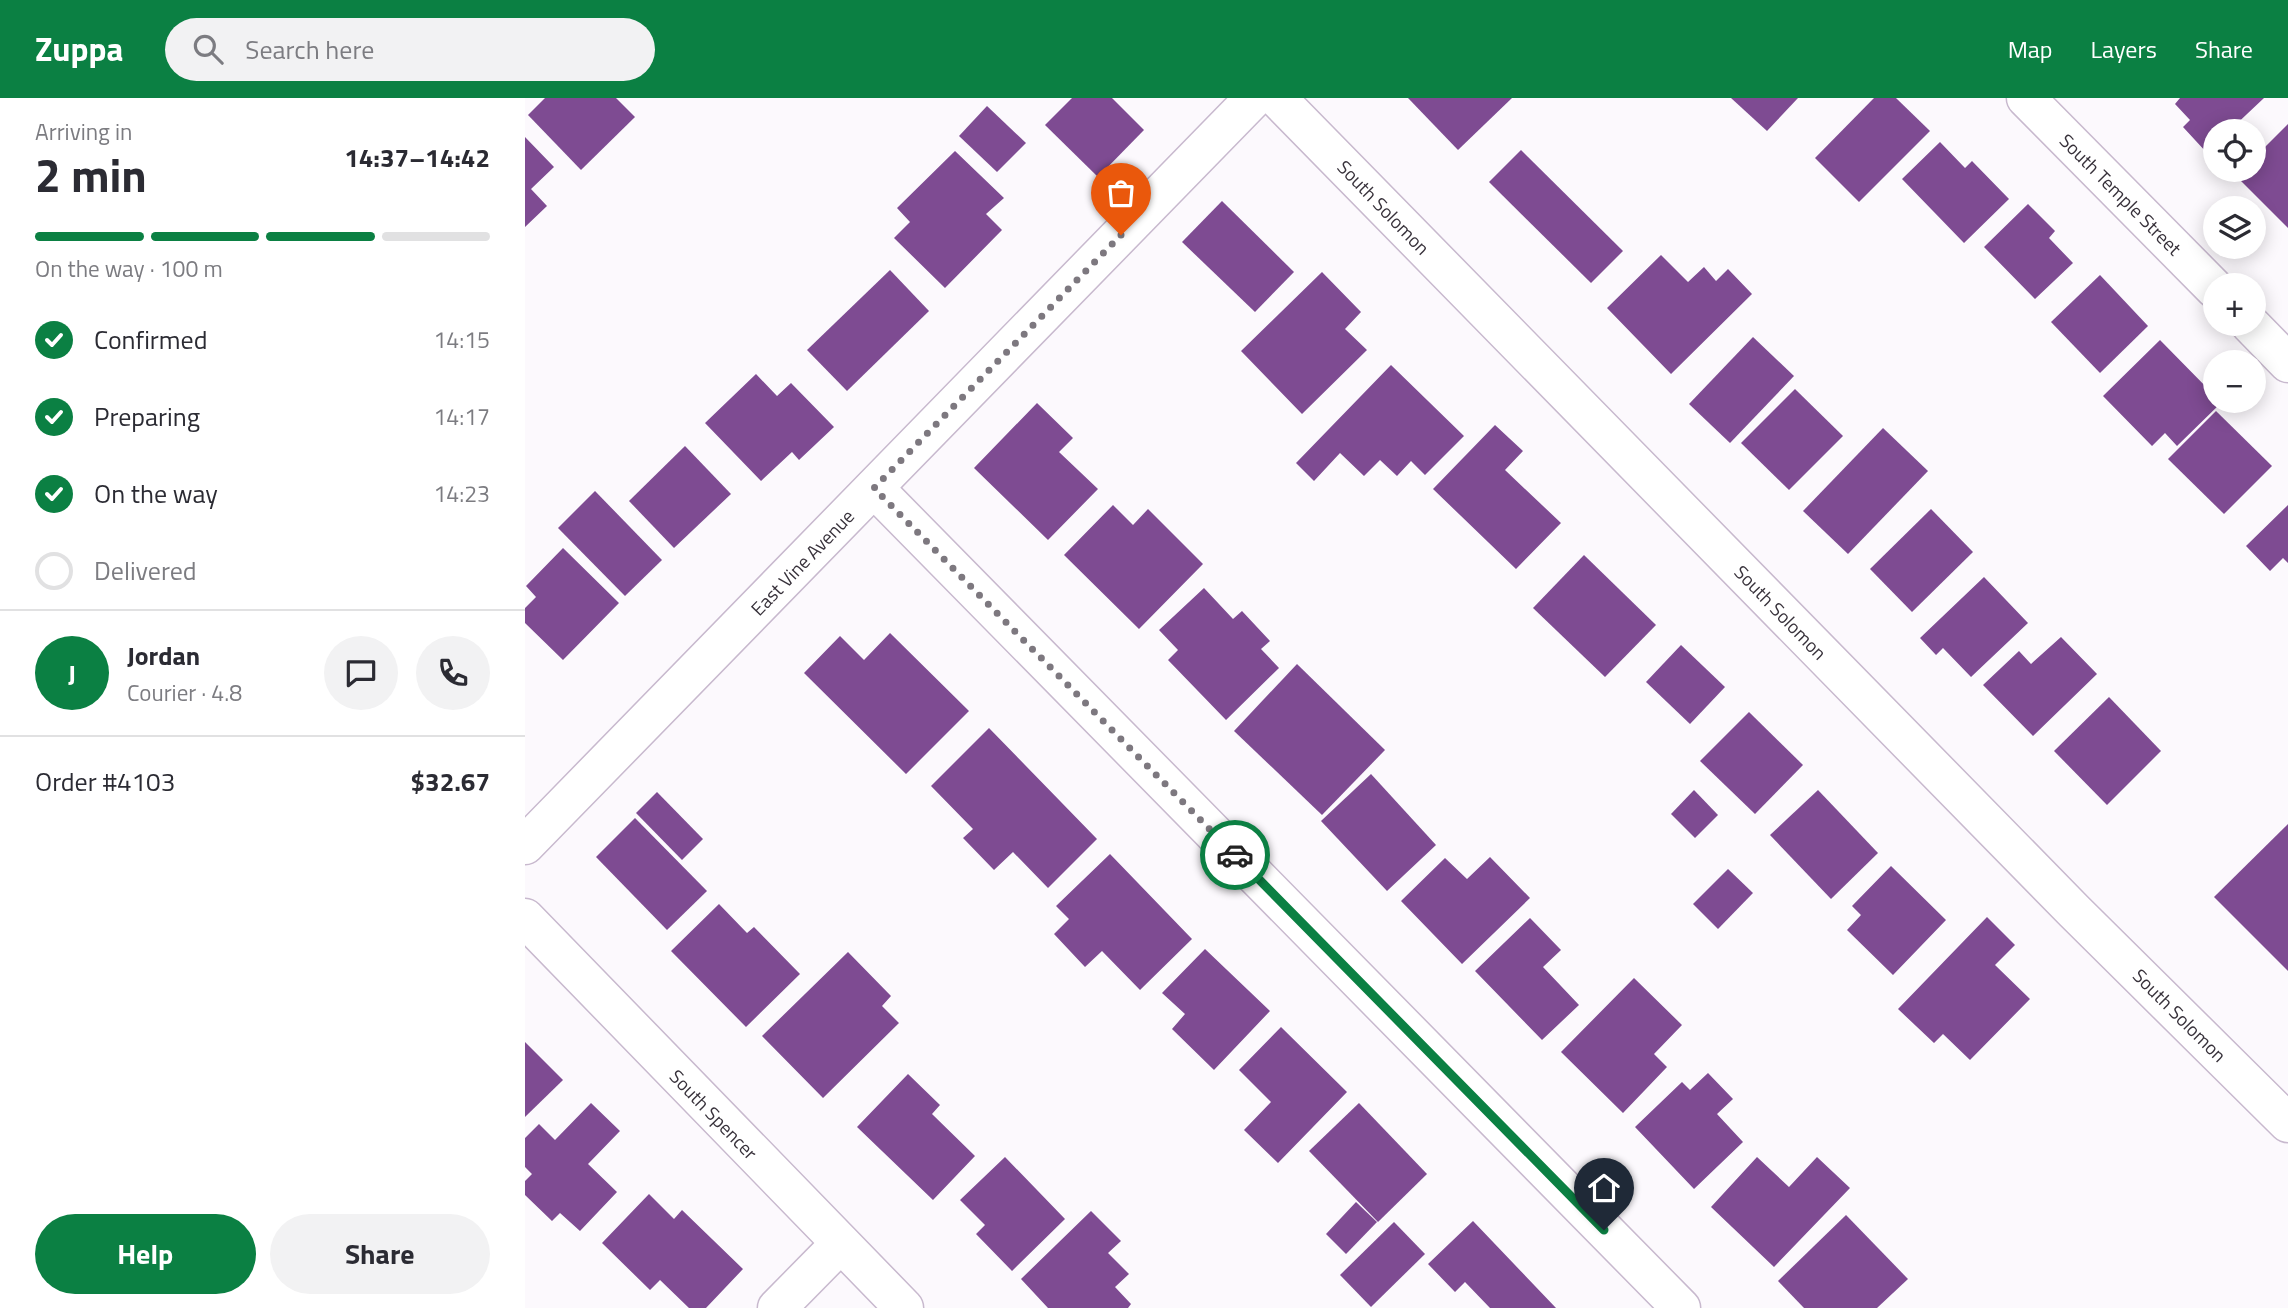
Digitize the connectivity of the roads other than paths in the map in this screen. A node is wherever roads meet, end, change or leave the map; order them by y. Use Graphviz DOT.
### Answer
graph roads {
  1 [pos="1254,98"];
  2 [pos="1277,98"];
  3 [pos="2026,98"];
  4 [pos="2203,277"];
  5 [pos="2261,336"];
  6 [pos="2288,363"];
  7 [pos="874,488"];
  8 [pos="525,845"];
  9 [pos="525,919"];
  10 [pos="2288,1123"];
  11 [pos="840,1244"];
  12 [pos="777,1308"];
  13 [pos="904,1308"];
  14 [pos="1681,1308"];
  1 -- 7 [label="street, East Vine Avenue"];
  2 -- 10 [label="street, South Solomon"];
  3 -- 4 [label="street, South Temple Street"];
  5 -- 6 [label="street"];
  7 -- 8 [label="street, East Vine Avenue"];
  7 -- 14 [label="street"];
  9 -- 11 [label="street, South Spencer"];
  11 -- 12 [label="street"];
  11 -- 13 [label="street, South Spencer"];
}
